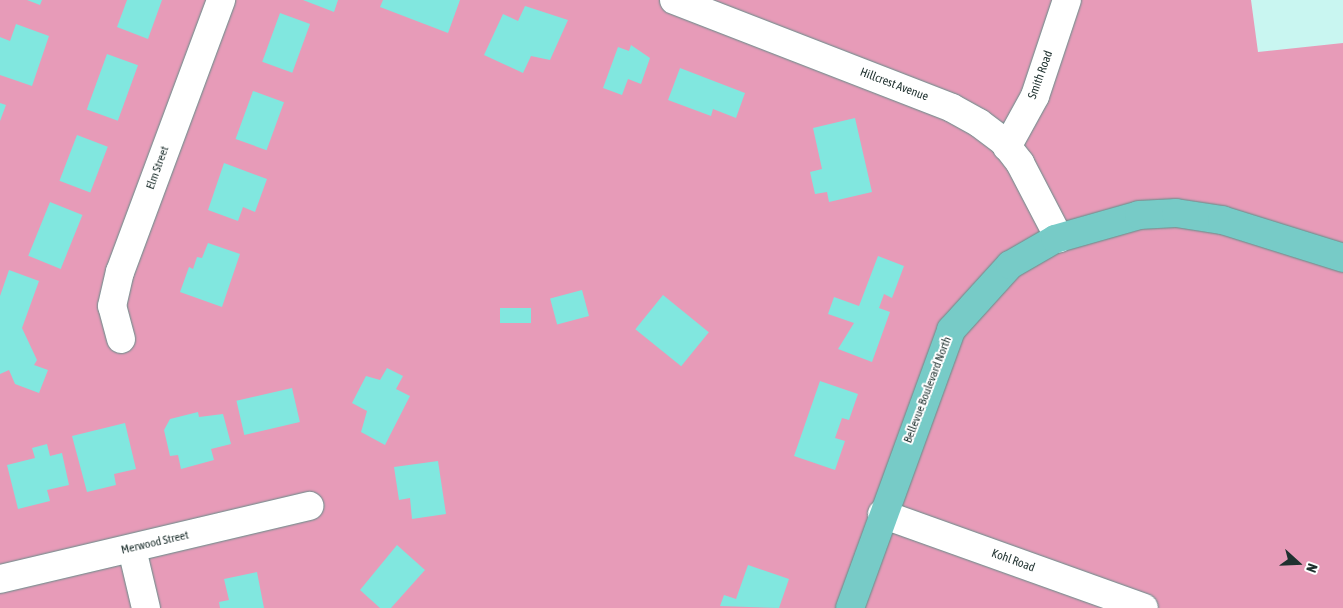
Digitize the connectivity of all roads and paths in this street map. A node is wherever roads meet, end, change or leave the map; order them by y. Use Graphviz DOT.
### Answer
graph roads {
  1 [pos="221,0"];
  2 [pos="674,0"];
  3 [pos="1068,0"];
  4 [pos="1007,147"];
  5 [pos="1058,238"];
  6 [pos="1343,258"];
  7 [pos="122,338"];
  8 [pos="310,506"];
  9 [pos="882,514"];
  10 [pos="132,549"];
  11 [pos="0,580"];
  12 [pos="146,608"];
  13 [pos="850,608"];
  14 [pos="1144,608"];
  1 -- 7 [label="street, Elm Street"];
  2 -- 4 [label="street, Hillcrest Avenue"];
  3 -- 4 [label="street, Smith Road"];
  4 -- 5 [label="street, Hillcrest Avenue"];
  5 -- 6 [label="main road, Bellevue Boulevard North"];
  5 -- 9 [label="main road, Bellevue Boulevard North"];
  8 -- 10 [label="street, Merwood Street"];
  9 -- 13 [label="main road, Bellevue Boulevard North"];
  9 -- 14 [label="street, Kohl Road"];
  10 -- 11 [label="street, Merwood Street"];
  10 -- 12 [label="street"];
}
